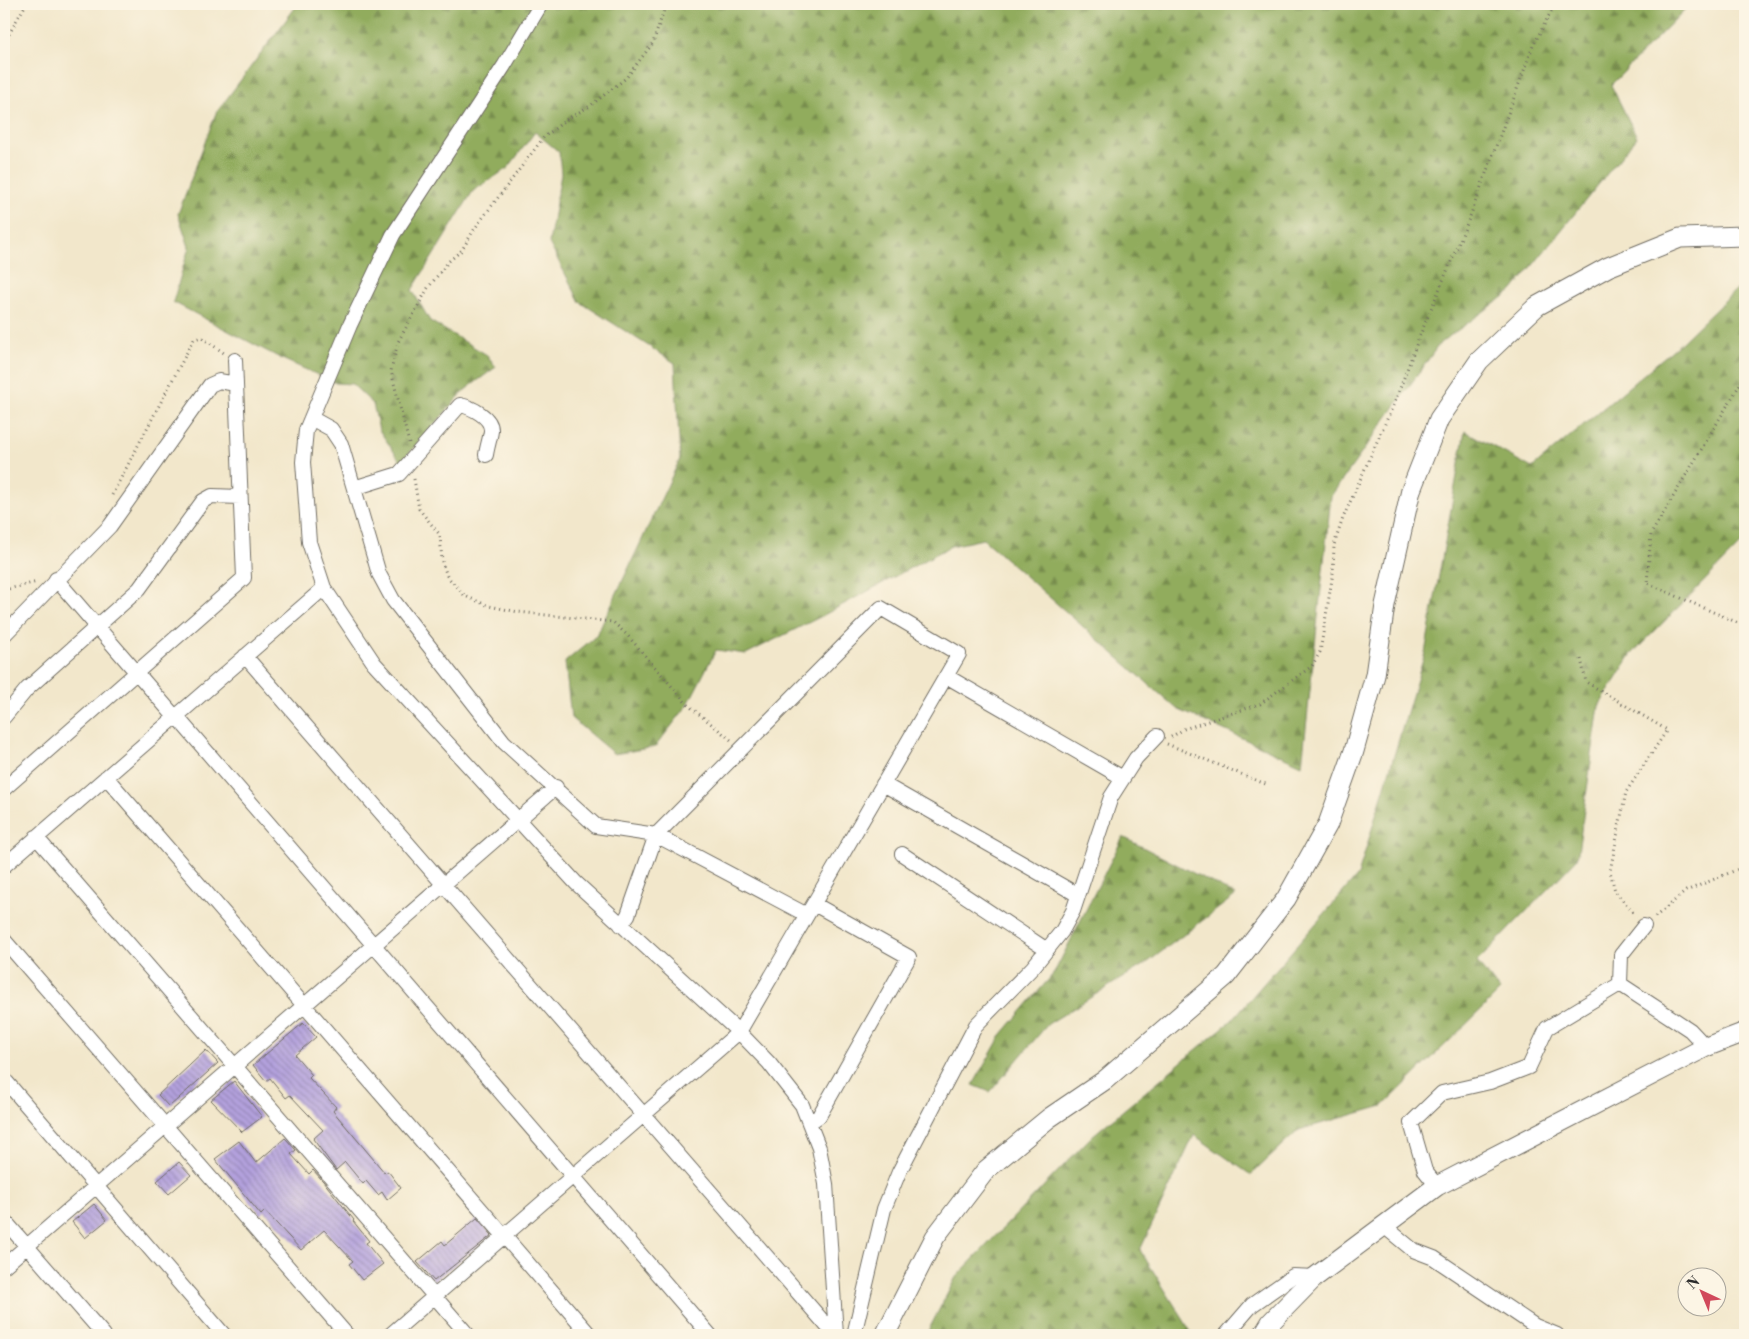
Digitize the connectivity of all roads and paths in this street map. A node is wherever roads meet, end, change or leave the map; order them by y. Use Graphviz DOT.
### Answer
graph roads {
  1 [pos="26,4"];
  2 [pos="540,4"];
  3 [pos="666,4"];
  4 [pos="1556,4"];
  5 [pos="4,43"];
  6 [pos="1745,236"];
  7 [pos="235,360"];
  8 [pos="1745,376"];
  9 [pos="236,384"];
  10 [pos="311,418"];
  11 [pos="486,455"];
  12 [pos="412,462"];
  13 [pos="354,488"];
  14 [pos="240,497"];
  15 [pos="110,500"];
  16 [pos="56,579"];
  17 [pos="324,588"];
  18 [pos="4,590"];
  19 [pos="45,590"];
  20 [pos="1745,626"];
  21 [pos="97,627"];
  22 [pos="4,635"];
  23 [pos="246,656"];
  24 [pos="1581,659"];
  25 [pos="136,673"];
  26 [pos="946,676"];
  27 [pos="4,717"];
  28 [pos="175,717"];
  29 [pos="1159,740"];
  30 [pos="741,748"];
  31 [pos="106,777"];
  32 [pos="1123,778"];
  33 [pos="883,784"];
  34 [pos="1268,785"];
  35 [pos="556,787"];
  36 [pos="4,789"];
  37 [pos="518,820"];
  38 [pos="656,835"];
  39 [pos="36,838"];
  40 [pos="902,854"];
  41 [pos="4,866"];
  42 [pos="1745,869"];
  43 [pos="442,885"];
  44 [pos="1078,895"];
  45 [pos="810,909"];
  46 [pos="621,924"];
  47 [pos="1644,926"];
  48 [pos="4,940"];
  49 [pos="373,945"];
  50 [pos="1047,950"];
  51 [pos="1620,984"];
  52 [pos="304,1006"];
  53 [pos="739,1032"];
  54 [pos="1745,1032"];
  55 [pos="1706,1047"];
  56 [pos="235,1066"];
  57 [pos="4,1079"];
  58 [pos="642,1116"];
  59 [pos="809,1123"];
  60 [pos="166,1125"];
  61 [pos="572,1177"];
  62 [pos="96,1186"];
  63 [pos="1437,1186"];
  64 [pos="4,1220"];
  65 [pos="1384,1226"];
  66 [pos="504,1236"];
  67 [pos="26,1246"];
  68 [pos="4,1266"];
  69 [pos="1315,1277"];
  70 [pos="434,1296"];
  71 [pos="1531,1331"];
  72 [pos="836,1333"];
  73 [pos="104,1335"];
  74 [pos="224,1335"];
  75 [pos="347,1335"];
  76 [pos="390,1335"];
  77 [pos="468,1335"];
  78 [pos="590,1335"];
  79 [pos="709,1335"];
  80 [pos="854,1335"];
  81 [pos="885,1335"];
  82 [pos="1226,1335"];
  83 [pos="1263,1335"];
  84 [pos="1557,1335"];
  1 -- 5 [label="path"];
  2 -- 10 [label="street"];
  3 -- 12 [label="path"];
  4 -- 29 [label="path"];
  6 -- 81 [label="street"];
  7 -- 9 [label="street"];
  7 -- 15 [label="path"];
  8 -- 20 [label="path"];
  9 -- 14 [label="street"];
  9 -- 16 [label="street"];
  10 -- 13 [label="street"];
  10 -- 17 [label="street"];
  11 -- 12 [label="street"];
  12 -- 13 [label="street"];
  12 -- 30 [label="path"];
  13 -- 35 [label="street"];
  14 -- 21 [label="street"];
  14 -- 25 [label="street"];
  16 -- 19 [label="street"];
  16 -- 21 [label="street"];
  17 -- 23 [label="street"];
  17 -- 37 [label="street"];
  18 -- 19 [label="path"];
  19 -- 22 [label="street"];
  21 -- 25 [label="street"];
  21 -- 27 [label="street"];
  23 -- 28 [label="street"];
  23 -- 43 [label="street"];
  24 -- 47 [label="path"];
  25 -- 28 [label="street"];
  25 -- 36 [label="street"];
  26 -- 30 [label="street"];
  26 -- 32 [label="street"];
  26 -- 33 [label="street"];
  28 -- 31 [label="street"];
  28 -- 49 [label="street"];
  29 -- 32 [label="street"];
  29 -- 34 [label="path"];
  30 -- 38 [label="street"];
  31 -- 39 [label="street"];
  31 -- 52 [label="street"];
  32 -- 44 [label="street"];
  33 -- 44 [label="street"];
  33 -- 45 [label="street"];
  35 -- 37 [label="street"];
  35 -- 38 [label="street"];
  37 -- 43 [label="street"];
  37 -- 46 [label="street"];
  38 -- 45 [label="street"];
  38 -- 46 [label="street"];
  39 -- 41 [label="street"];
  39 -- 56 [label="street"];
  40 -- 50 [label="street"];
  42 -- 47 [label="path"];
  43 -- 49 [label="street"];
  43 -- 58 [label="street"];
  44 -- 50 [label="street"];
  45 -- 53 [label="street"];
  45 -- 59 [label="street"];
  46 -- 53 [label="street"];
  47 -- 51 [label="street"];
  48 -- 60 [label="street"];
  49 -- 52 [label="street"];
  49 -- 61 [label="street"];
  50 -- 80 [label="street"];
  51 -- 55 [label="street"];
  51 -- 63 [label="street"];
  52 -- 56 [label="street"];
  52 -- 66 [label="street"];
  53 -- 58 [label="street"];
  53 -- 59 [label="street"];
  54 -- 55 [label="street"];
  55 -- 63 [label="street"];
  56 -- 60 [label="street"];
  56 -- 70 [label="street"];
  57 -- 62 [label="street"];
  58 -- 61 [label="street"];
  58 -- 72 [label="street"];
  59 -- 72 [label="street"];
  60 -- 62 [label="street"];
  60 -- 75 [label="street"];
  61 -- 66 [label="street"];
  61 -- 79 [label="street"];
  62 -- 67 [label="street"];
  62 -- 74 [label="street"];
  63 -- 65 [label="street"];
  64 -- 67 [label="street"];
  65 -- 69 [label="street"];
  65 -- 71 [label="street"];
  66 -- 70 [label="street"];
  66 -- 78 [label="street"];
  67 -- 68 [label="street"];
  67 -- 73 [label="street"];
  69 -- 82 [label="street"];
  69 -- 83 [label="street"];
  70 -- 76 [label="street"];
  70 -- 77 [label="street"];
  71 -- 84 [label="street"];
}
